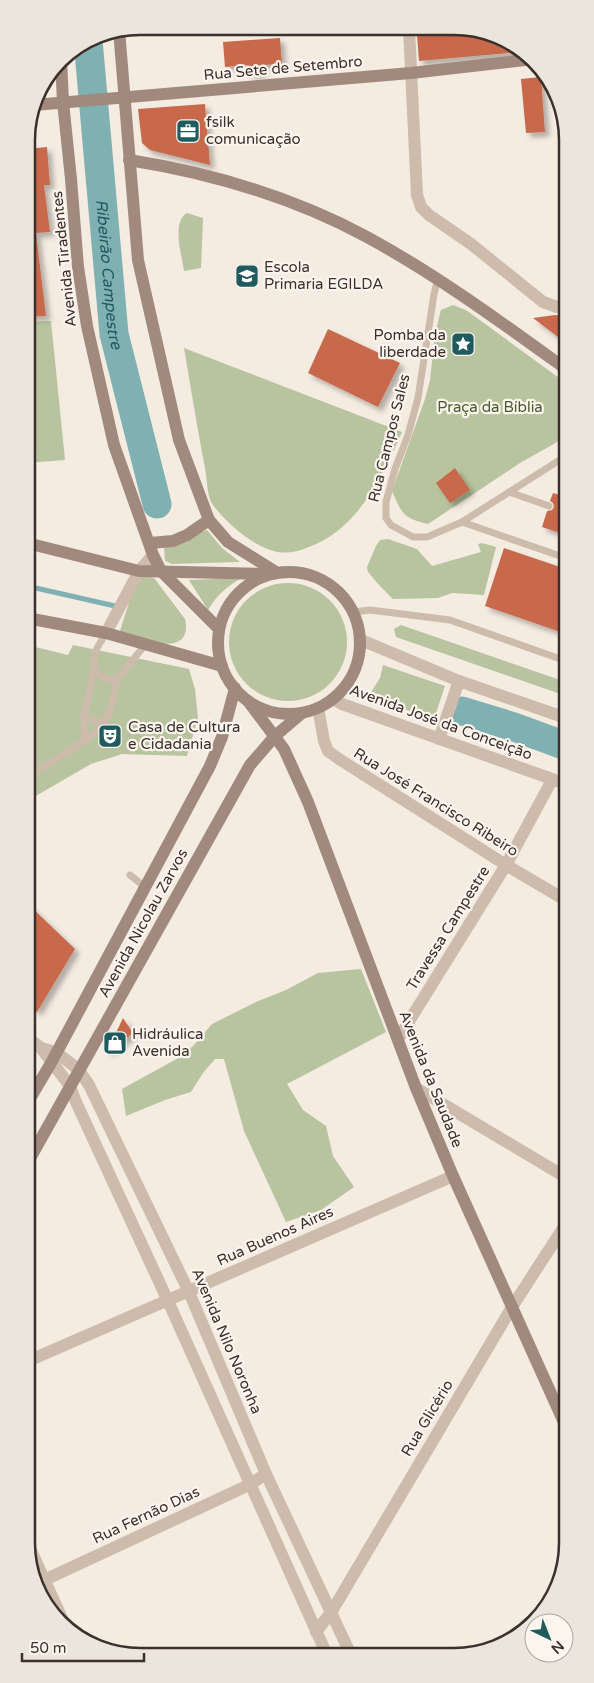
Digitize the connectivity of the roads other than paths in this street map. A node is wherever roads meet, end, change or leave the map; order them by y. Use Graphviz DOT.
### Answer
graph roads {
  1 [pos="409,35"];
  2 [pos="121,37"];
  3 [pos="522,60"];
  4 [pos="63,69"];
  5 [pos="411,73"];
  6 [pos="125,97"];
  7 [pos="69,101"];
  8 [pos="42,103"];
  9 [pos="129,160"];
  10 [pos="438,279"];
  11 [pos="559,307"];
  12 [pos="559,364"];
  13 [pos="559,460"];
  14 [pos="509,492"];
  15 [pos="549,506"];
  16 [pos="209,520"];
  17 [pos="462,522"];
  18 [pos="35,545"];
  19 [pos="152,549"];
  20 [pos="559,556"];
  21 [pos="139,571"];
  22 [pos="161,571"];
  23 [pos="273,573"];
  24 [pos="354,612"];
  25 [pos="35,620"];
  26 [pos="220,629"];
  27 [pos="106,633"];
  28 [pos="361,640"];
  29 [pos="145,645"];
  30 [pos="559,659"];
  31 [pos="222,666"];
  32 [pos="94,670"];
  33 [pos="118,678"];
  34 [pos="458,681"];
  35 [pos="234,688"];
  36 [pos="333,699"];
  37 [pos="248,701"];
  38 [pos="318,708"];
  39 [pos="302,713"];
  40 [pos="84,716"];
  41 [pos="559,716"];
  42 [pos="103,724"];
  43 [pos="275,736"];
  44 [pos="439,739"];
  45 [pos="85,740"];
  46 [pos="35,771"];
  47 [pos="552,780"];
  48 [pos="559,782"];
  49 [pos="506,865"];
  50 [pos="130,875"];
  51 [pos="145,887"];
  52 [pos="559,896"];
  53 [pos="398,1039"];
  54 [pos="35,1043"];
  55 [pos="54,1057"];
  56 [pos="79,1070"];
  57 [pos="70,1086"];
  58 [pos="416,1088"];
  59 [pos="35,1090"];
  60 [pos="35,1149"];
  61 [pos="559,1173"];
  62 [pos="453,1176"];
  63 [pos="559,1234"];
  64 [pos="189,1292"];
  65 [pos="168,1300"];
  66 [pos="512,1307"];
  67 [pos="35,1358"];
  68 [pos="559,1411"];
  69 [pos="266,1474"];
  70 [pos="250,1484"];
  71 [pos="42,1582"];
  72 [pos="332,1611"];
  73 [pos="316,1632"];
  74 [pos="324,1648"];
  75 [pos="348,1648"];
  1 -- 5 [label="street"];
  2 -- 6 [label="main road"];
  3 -- 5 [label="main road, Rua Sete de Setembro"];
  4 -- 7 [label="main road, Avenida Tiradentes"];
  5 -- 6 [label="main road, Rua Sete de Setembro"];
  5 -- 11 [label="street"];
  6 -- 7 [label="main road, Rua Sete de Setembro"];
  6 -- 9 [label="main road"];
  7 -- 8 [label="main road, Rua Sete de Setembro"];
  7 -- 19 [label="main road, Avenida Tiradentes"];
  9 -- 10 [label="main road"];
  9 -- 16 [label="main road"];
  10 -- 12 [label="main road"];
  10 -- 17 [label="lane, Rua Campos Sales"];
  13 -- 14 [label="lane, Rua Campos Sales"];
  14 -- 15 [label="lane"];
  14 -- 17 [label="lane, Rua Campos Sales"];
  16 -- 19 [label="main road"];
  16 -- 23 [label="main road"];
  17 -- 20 [label="lane"];
  18 -- 21 [label="main road"];
  19 -- 21 [label="street"];
  19 -- 22 [label="main road, Avenida Tiradentes"];
  21 -- 22 [label="main road"];
  21 -- 27 [label="street"];
  22 -- 23 [label="main road"];
  22 -- 26 [label="main road, Avenida Tiradentes"];
  23 -- 24 [label="main road"];
  23 -- 26 [label="main road"];
  24 -- 28 [label="main road"];
  24 -- 30 [label="lane"];
  25 -- 27 [label="main road"];
  26 -- 31 [label="main road"];
  27 -- 29 [label="main road"];
  27 -- 32 [label="lane"];
  28 -- 34 [label="street"];
  28 -- 36 [label="main road"];
  29 -- 31 [label="main road"];
  29 -- 33 [label="lane"];
  31 -- 35 [label="main road"];
  32 -- 33 [label="lane"];
  32 -- 40 [label="lane"];
  33 -- 42 [label="lane"];
  34 -- 41 [label="street"];
  34 -- 44 [label="street"];
  35 -- 37 [label="main road"];
  35 -- 51 [label="main road, Avenida Nicolau Zarvos"];
  36 -- 38 [label="main road"];
  36 -- 44 [label="street, Avenida José da Conceição"];
  37 -- 39 [label="main road"];
  37 -- 43 [label="main road, Avenida da Saudade"];
  38 -- 39 [label="main road"];
  38 -- 49 [label="street, Rua José Francisco Ribeiro"];
  39 -- 43 [label="main road, Avenida Nicolau Zarvos"];
  40 -- 42 [label="lane"];
  40 -- 45 [label="lane"];
  42 -- 45 [label="lane"];
  43 -- 53 [label="main road, Avenida da Saudade"];
  43 -- 56 [label="main road, Avenida Nicolau Zarvos"];
  44 -- 47 [label="street, Avenida José da Conceição"];
  45 -- 46 [label="lane"];
  47 -- 48 [label="street, Avenida José da Conceição"];
  47 -- 49 [label="street, Travessa Campestre"];
  49 -- 52 [label="street, Rua José Francisco Ribeiro"];
  49 -- 53 [label="street, Travessa Campestre"];
  50 -- 51 [label="lane"];
  51 -- 55 [label="main road, Avenida Nicolau Zarvos"];
  53 -- 58 [label="main road, Avenida da Saudade"];
  54 -- 55 [label="street"];
  55 -- 56 [label="street, Avenida Nilo Noronha"];
  55 -- 57 [label="street"];
  55 -- 59 [label="main road, Avenida Nicolau Zarvos"];
  56 -- 57 [label="main road, Avenida Nicolau Zarvos"];
  56 -- 64 [label="street, Avenida Nilo Noronha"];
  57 -- 60 [label="main road, Avenida Nicolau Zarvos"];
  57 -- 65 [label="street"];
  58 -- 61 [label="street"];
  58 -- 62 [label="main road, Avenida da Saudade"];
  62 -- 64 [label="street, Rua Buenos Aires"];
  62 -- 66 [label="main road, Avenida da Saudade"];
  63 -- 66 [label="street, Rua Glicério"];
  64 -- 65 [label="street, Rua Buenos Aires"];
  64 -- 69 [label="street, Avenida Nilo Noronha"];
  65 -- 67 [label="street, Rua Buenos Aires"];
  65 -- 70 [label="street"];
  66 -- 68 [label="main road, Avenida da Saudade"];
  66 -- 72 [label="street, Rua Glicério"];
  69 -- 70 [label="street, Rua Fernão Dias"];
  69 -- 72 [label="street, Avenida Nilo Noronha"];
  70 -- 71 [label="street, Rua Fernão Dias"];
  70 -- 73 [label="street"];
  72 -- 73 [label="street, Rua Glicério"];
  72 -- 75 [label="street, Avenida Nilo Noronha"];
  73 -- 74 [label="street"];
}
